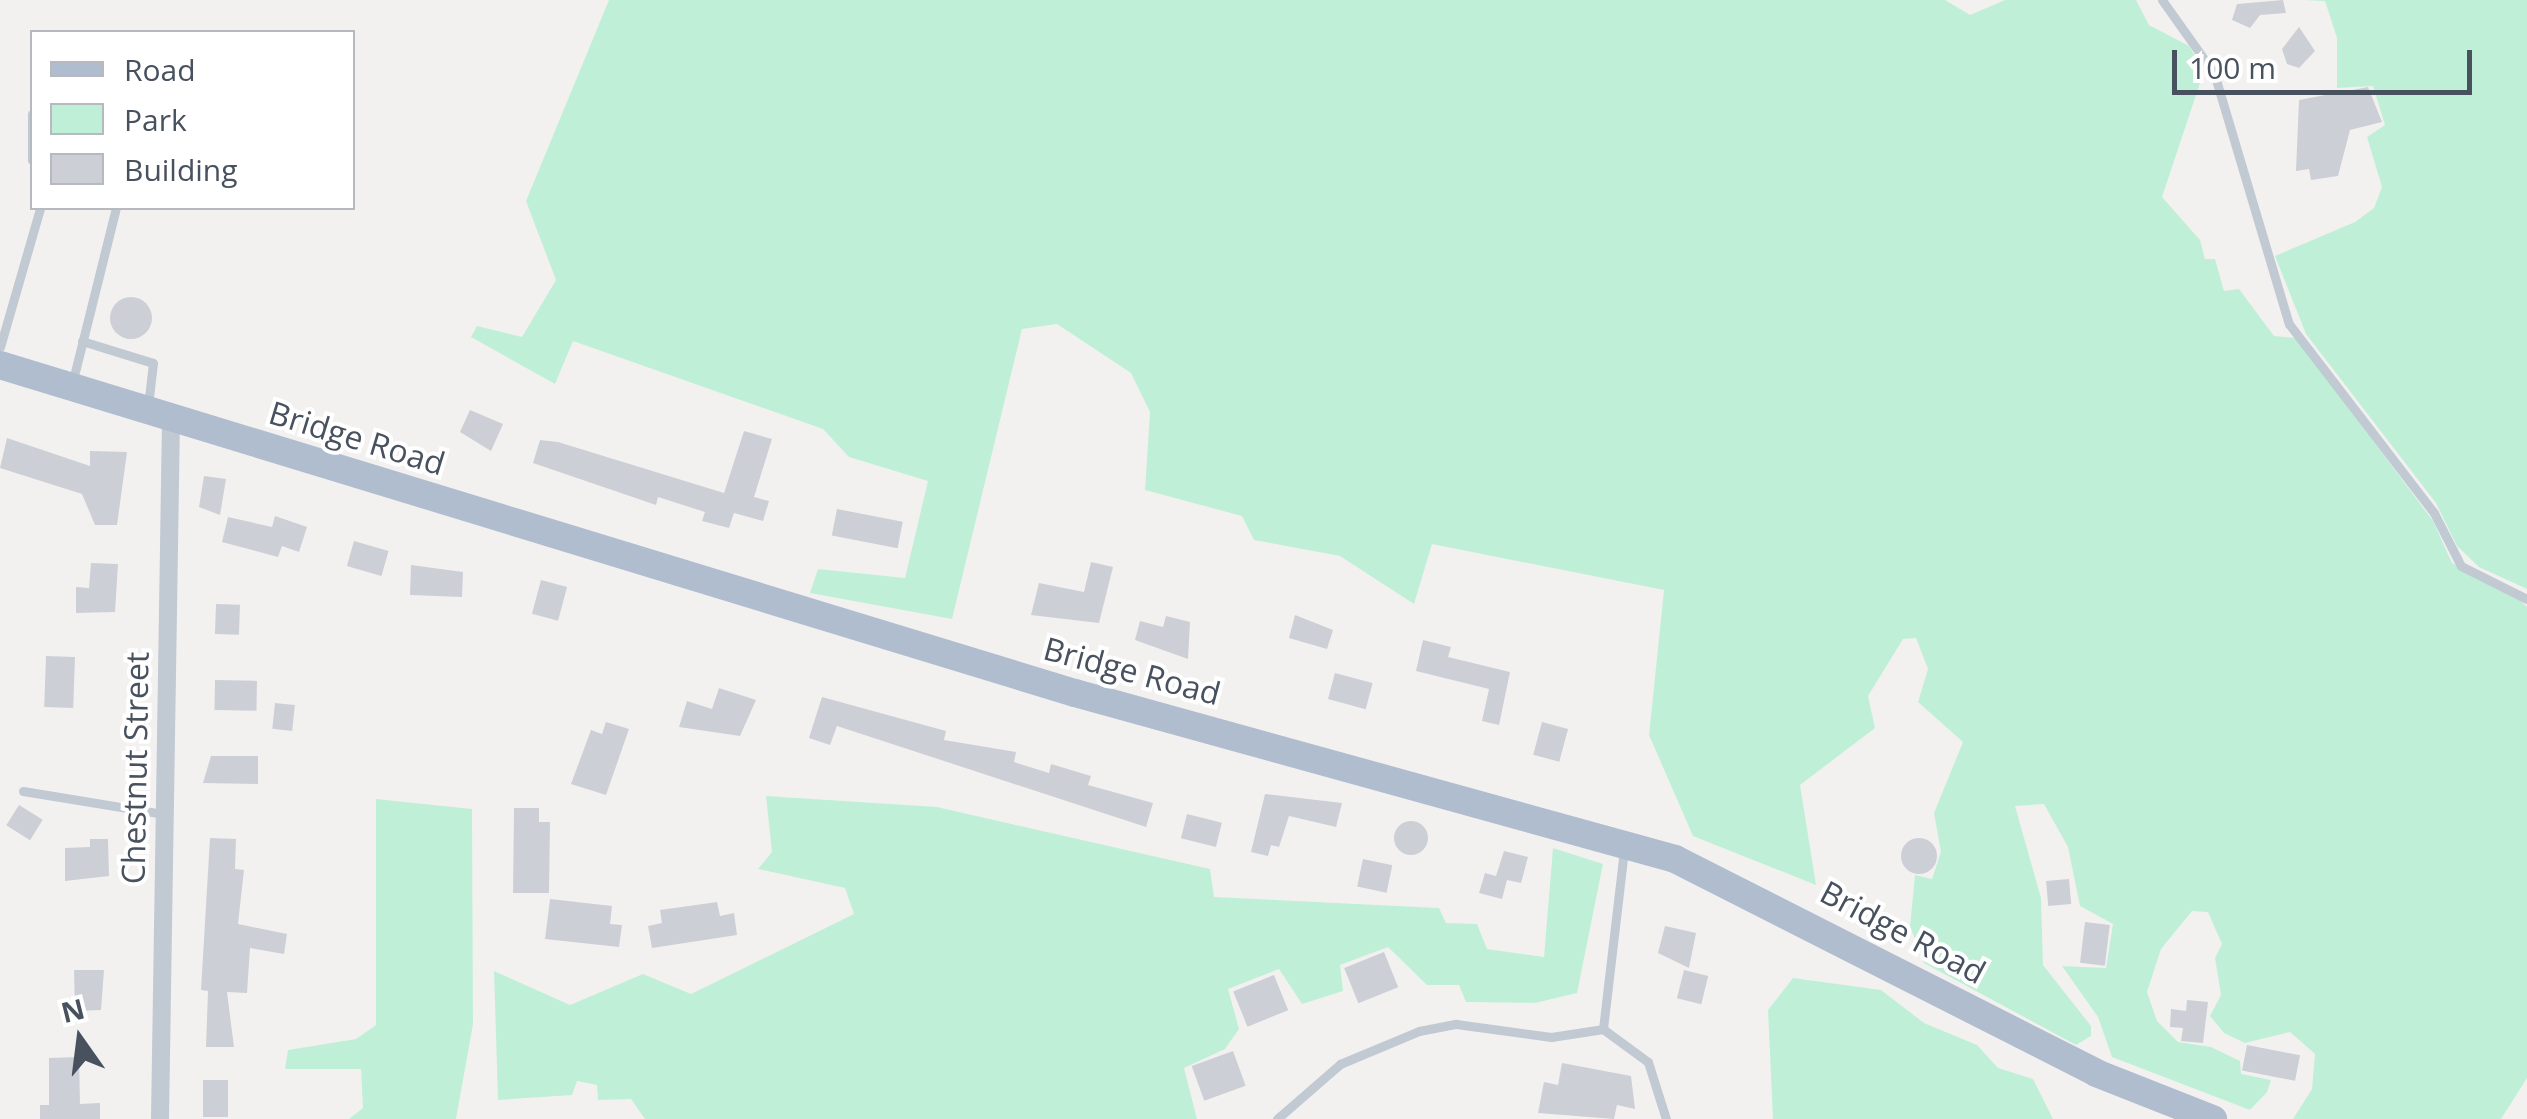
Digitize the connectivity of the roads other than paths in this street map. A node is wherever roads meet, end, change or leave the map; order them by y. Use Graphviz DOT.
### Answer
graph roads {
  1 [pos="2162,0"];
  2 [pos="39,210"];
  3 [pos="115,210"];
  4 [pos="82,341"];
  5 [pos="0,347"];
  6 [pos="0,365"];
  7 [pos="71,388"];
  8 [pos="159,415"];
  9 [pos="2527,599"];
  10 [pos="23,791"];
  11 [pos="164,814"];
  12 [pos="1625,842"];
  13 [pos="1603,1029"];
  14 [pos="2175,1114"];
  15 [pos="160,1119"];
  16 [pos="1277,1119"];
  17 [pos="1666,1119"];
  18 [pos="2213,1119"];
  1 -- 9 [label="lane"];
  2 -- 5 [label="lane"];
  3 -- 4 [label="lane"];
  4 -- 7 [label="lane"];
  4 -- 8 [label="lane"];
  6 -- 7 [label="main road, Bridge Road"];
  7 -- 8 [label="main road, Bridge Road"];
  8 -- 11 [label="street, Chestnut Street"];
  8 -- 12 [label="main road, Bridge Road"];
  10 -- 11 [label="lane"];
  11 -- 15 [label="street, Chestnut Street"];
  12 -- 13 [label="lane"];
  12 -- 14 [label="main road, Bridge Road"];
  13 -- 16 [label="lane"];
  13 -- 17 [label="lane"];
  14 -- 18 [label="main road, Bridge Road"];
}
